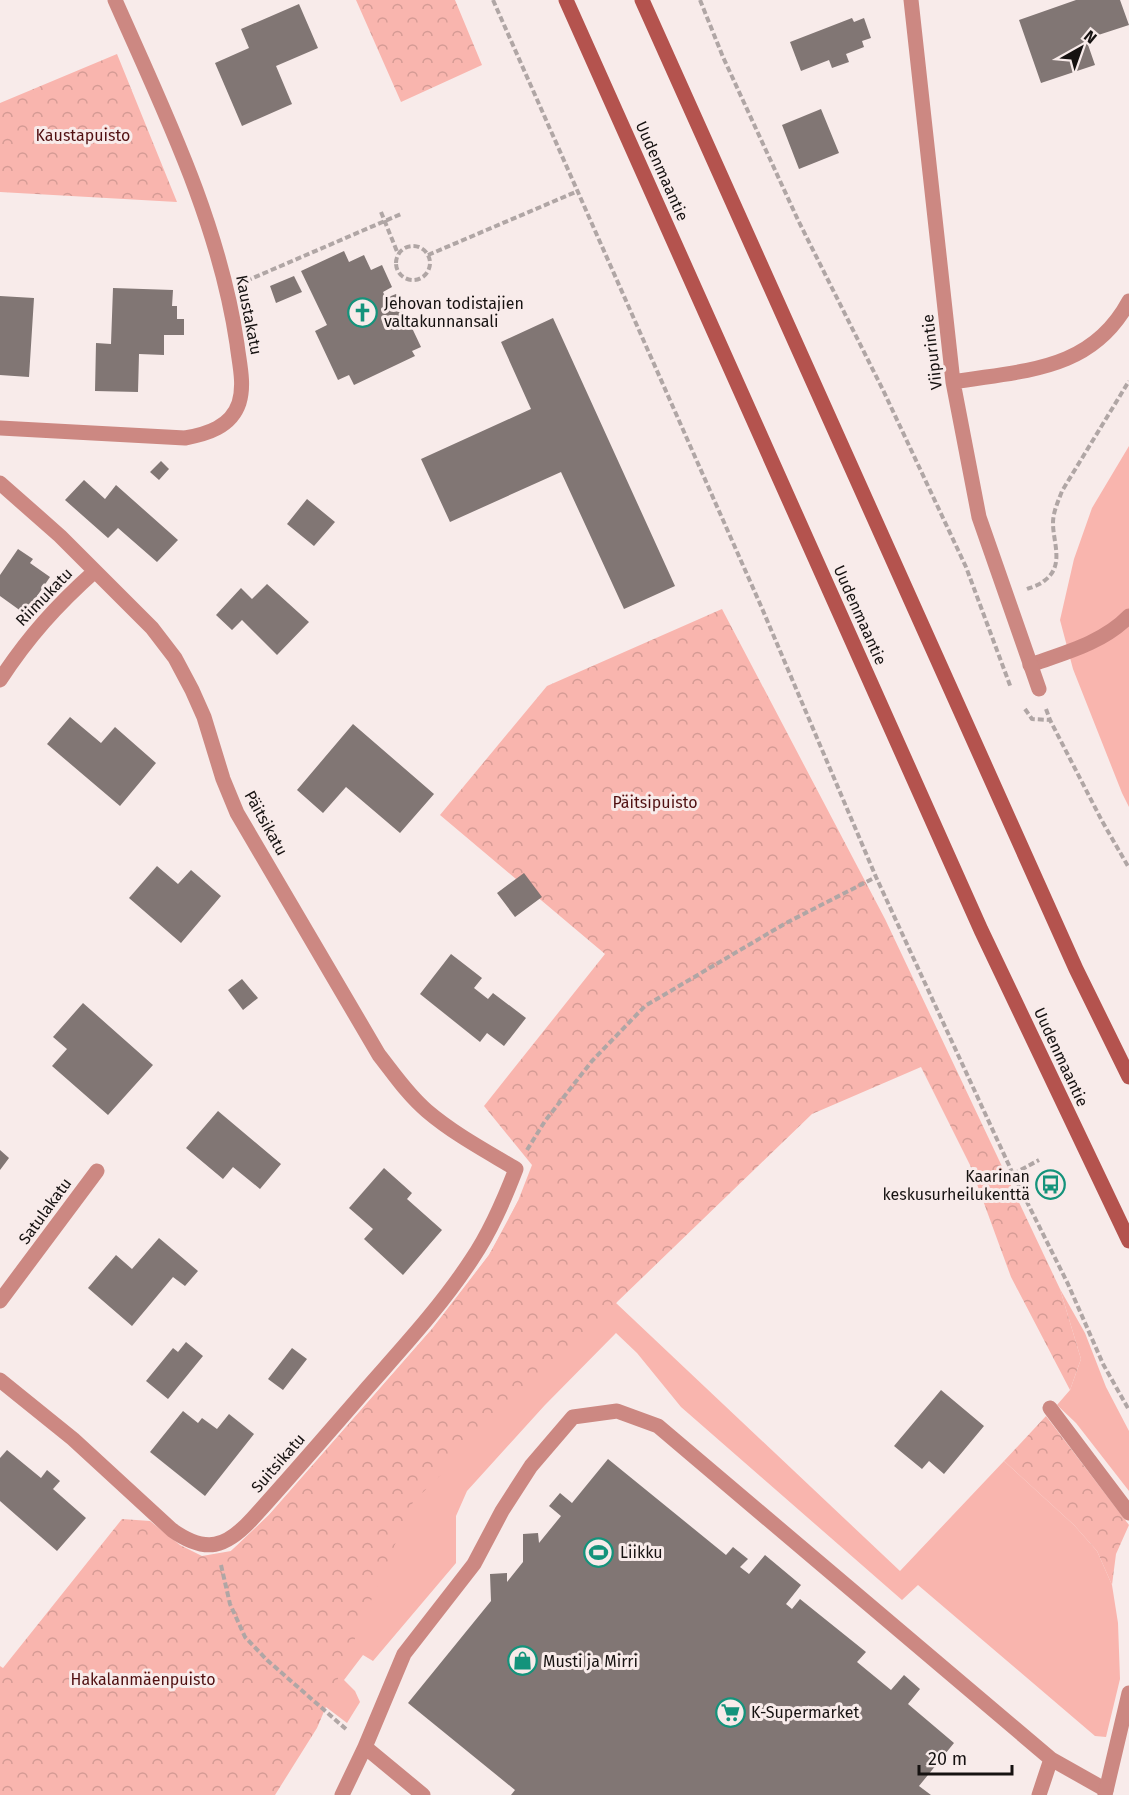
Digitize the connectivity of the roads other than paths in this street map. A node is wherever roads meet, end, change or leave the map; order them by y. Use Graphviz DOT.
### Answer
graph roads {
  1 [pos="115,0"];
  2 [pos="566,0"];
  3 [pos="642,0"];
  4 [pos="911,0"];
  5 [pos="1129,301"];
  6 [pos="953,382"];
  7 [pos="0,428"];
  8 [pos="0,483"];
  9 [pos="95,571"];
  10 [pos="1129,616"];
  11 [pos="1030,665"];
  12 [pos="0,680"];
  13 [pos="1039,689"];
  14 [pos="1129,1077"];
  15 [pos="516,1169"];
  16 [pos="97,1171"];
  17 [pos="1129,1241"];
  18 [pos="0,1301"];
  19 [pos="0,1380"];
  20 [pos="1050,1408"];
  21 [pos="1129,1513"];
  22 [pos="1129,1693"];
  23 [pos="365,1747"];
  24 [pos="1051,1759"];
  25 [pos="1106,1792"];
  26 [pos="342,1795"];
  27 [pos="423,1795"];
  28 [pos="1039,1795"];
  1 -- 7 [label="street, Kaustakatu"];
  2 -- 17 [label="main road, Uudenmaantie"];
  3 -- 14 [label="main road"];
  4 -- 6 [label="street, Viipurintie"];
  5 -- 6 [label="street"];
  6 -- 11 [label="street, Viipurintie"];
  8 -- 9 [label="street, Päitsikatu"];
  9 -- 12 [label="street, Riimukatu"];
  9 -- 15 [label="street, Päitsikatu"];
  10 -- 11 [label="street"];
  11 -- 13 [label="street, Viipurintie"];
  15 -- 19 [label="street, Suitsikatu"];
  16 -- 18 [label="street, Satulakatu"];
  20 -- 21 [label="street"];
  22 -- 25 [label="street"];
  23 -- 24 [label="street"];
  23 -- 26 [label="street"];
  23 -- 27 [label="street"];
  24 -- 25 [label="street"];
  24 -- 28 [label="street"];
}
